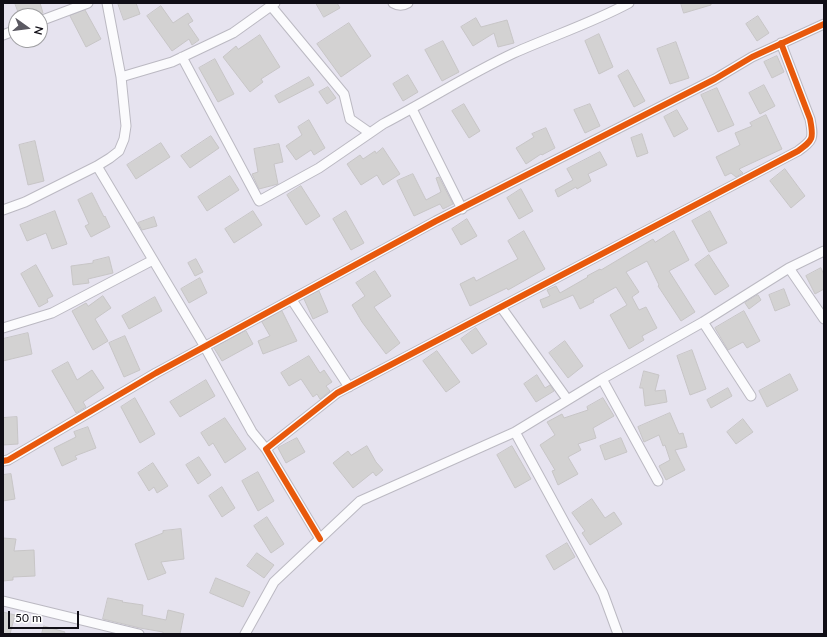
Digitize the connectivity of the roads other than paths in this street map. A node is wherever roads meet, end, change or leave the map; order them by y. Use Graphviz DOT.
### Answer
graph roads {
  1 [pos="88,3"];
  2 [pos="107,3"];
  3 [pos="393,3"];
  4 [pos="408,3"];
  5 [pos="629,3"];
  6 [pos="273,5"];
  7 [pos="48,18"];
  8 [pos="824,24"];
  9 [pos="781,43"];
  10 [pos="182,57"];
  11 [pos="121,77"];
  12 [pos="412,109"];
  13 [pos="370,132"];
  14 [pos="97,166"];
  15 [pos="462,208"];
  16 [pos="3,210"];
  17 [pos="824,251"];
  18 [pos="153,260"];
  19 [pos="789,268"];
  20 [pos="292,300"];
  21 [pos="501,307"];
  22 [pos="824,319"];
  23 [pos="703,322"];
  24 [pos="3,328"];
  25 [pos="205,347"];
  26 [pos="602,379"];
  27 [pos="349,387"];
  28 [pos="752,396"];
  29 [pos="567,399"];
  30 [pos="515,432"];
  31 [pos="266,450"];
  32 [pos="3,461"];
  33 [pos="658,481"];
  34 [pos="320,539"];
  35 [pos="3,601"];
  36 [pos="139,634"];
  37 [pos="244,634"];
  38 [pos="618,634"];
  1 -- 7 [label="street"];
  2 -- 11 [label="street"];
  3 -- 4 [label="street"];
  5 -- 12 [label="street"];
  6 -- 10 [label="street"];
  6 -- 13 [label="street"];
  8 -- 9 [label="street"];
  9 -- 15 [label="street"];
  9 -- 21 [label="street"];
  10 -- 11 [label="street"];
  10 -- 13 [label="street"];
  11 -- 14 [label="street"];
  12 -- 13 [label="street"];
  12 -- 15 [label="street"];
  14 -- 16 [label="street"];
  14 -- 18 [label="street"];
  15 -- 20 [label="street"];
  17 -- 19 [label="street"];
  18 -- 24 [label="street"];
  18 -- 25 [label="street"];
  19 -- 22 [label="street"];
  19 -- 23 [label="street"];
  20 -- 25 [label="street"];
  20 -- 27 [label="street"];
  21 -- 27 [label="street"];
  21 -- 29 [label="street"];
  23 -- 26 [label="street"];
  23 -- 28 [label="street"];
  25 -- 31 [label="street"];
  25 -- 32 [label="street"];
  26 -- 29 [label="street"];
  26 -- 33 [label="street"];
  27 -- 31 [label="street"];
  29 -- 30 [label="street"];
  30 -- 34 [label="street"];
  30 -- 38 [label="street"];
  31 -- 34 [label="street"];
  34 -- 37 [label="street"];
  35 -- 36 [label="street"];
}
